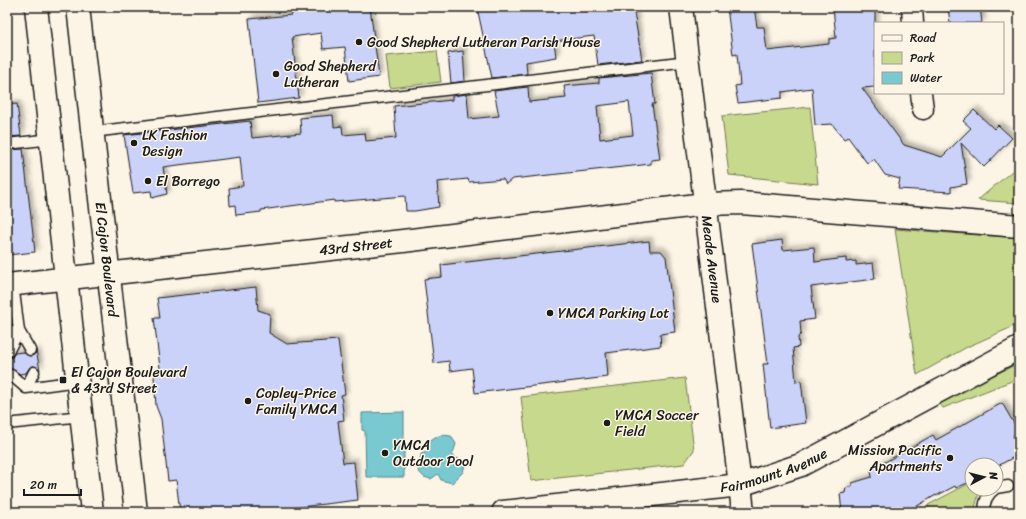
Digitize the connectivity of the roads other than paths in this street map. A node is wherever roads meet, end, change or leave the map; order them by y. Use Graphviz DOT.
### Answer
graph roads {
  1 [pos="36,7"];
  2 [pos="78,7"];
  3 [pos="681,7"];
  4 [pos="912,7"];
  5 [pos="914,22"];
  6 [pos="688,61"];
  7 [pos="92,132"];
  8 [pos="52,139"];
  9 [pos="7,144"];
  10 [pos="705,204"];
  11 [pos="1019,226"];
  12 [pos="108,273"];
  13 [pos="67,277"];
  14 [pos="10,284"];
  15 [pos="19,331"];
  16 [pos="7,333"];
  17 [pos="1019,348"];
  18 [pos="30,350"];
  19 [pos="8,352"];
  20 [pos="34,372"];
  21 [pos="11,375"];
  22 [pos="78,381"];
  23 [pos="26,388"];
  24 [pos="82,416"];
  25 [pos="7,424"];
  26 [pos="740,485"];
  27 [pos="1008,486"];
  28 [pos="1004,487"];
  29 [pos="989,497"];
  30 [pos="92,512"];
  31 [pos="136,512"];
  32 [pos="503,512"];
  33 [pos="743,512"];
  34 [pos="984,512"];
  1 -- 8 [label="main road"];
  2 -- 7 [label="main road, El Cajon Boulevard"];
  3 -- 6 [label="main road, Meade Avenue"];
  4 -- 5 [label="street"];
  6 -- 7 [label="lane"];
  6 -- 10 [label="main road, Meade Avenue"];
  7 -- 12 [label="main road, El Cajon Boulevard"];
  8 -- 9 [label="lane"];
  8 -- 13 [label="main road"];
  10 -- 11 [label="main road"];
  10 -- 12 [label="main road, 43rd Street"];
  10 -- 26 [label="main road, Meade Avenue"];
  12 -- 13 [label="main road, 43rd Street"];
  12 -- 31 [label="main road, El Cajon Boulevard"];
  13 -- 14 [label="main road, 43rd Street"];
  13 -- 22 [label="main road"];
  14 -- 15 [label="lane"];
  15 -- 16 [label="lane"];
  15 -- 18 [label="lane"];
  15 -- 19 [label="lane"];
  17 -- 26 [label="main road, Fairmount Avenue"];
  20 -- 23 [label="lane"];
  21 -- 23 [label="lane"];
  22 -- 23 [label="lane"];
  22 -- 24 [label="main road"];
  24 -- 25 [label="lane"];
  24 -- 30 [label="main road"];
  26 -- 32 [label="main road, Fairmount Avenue"];
  26 -- 33 [label="main road, Meade Avenue"];
  27 -- 28 [label="lane"];
  29 -- 34 [label="lane"];
}
